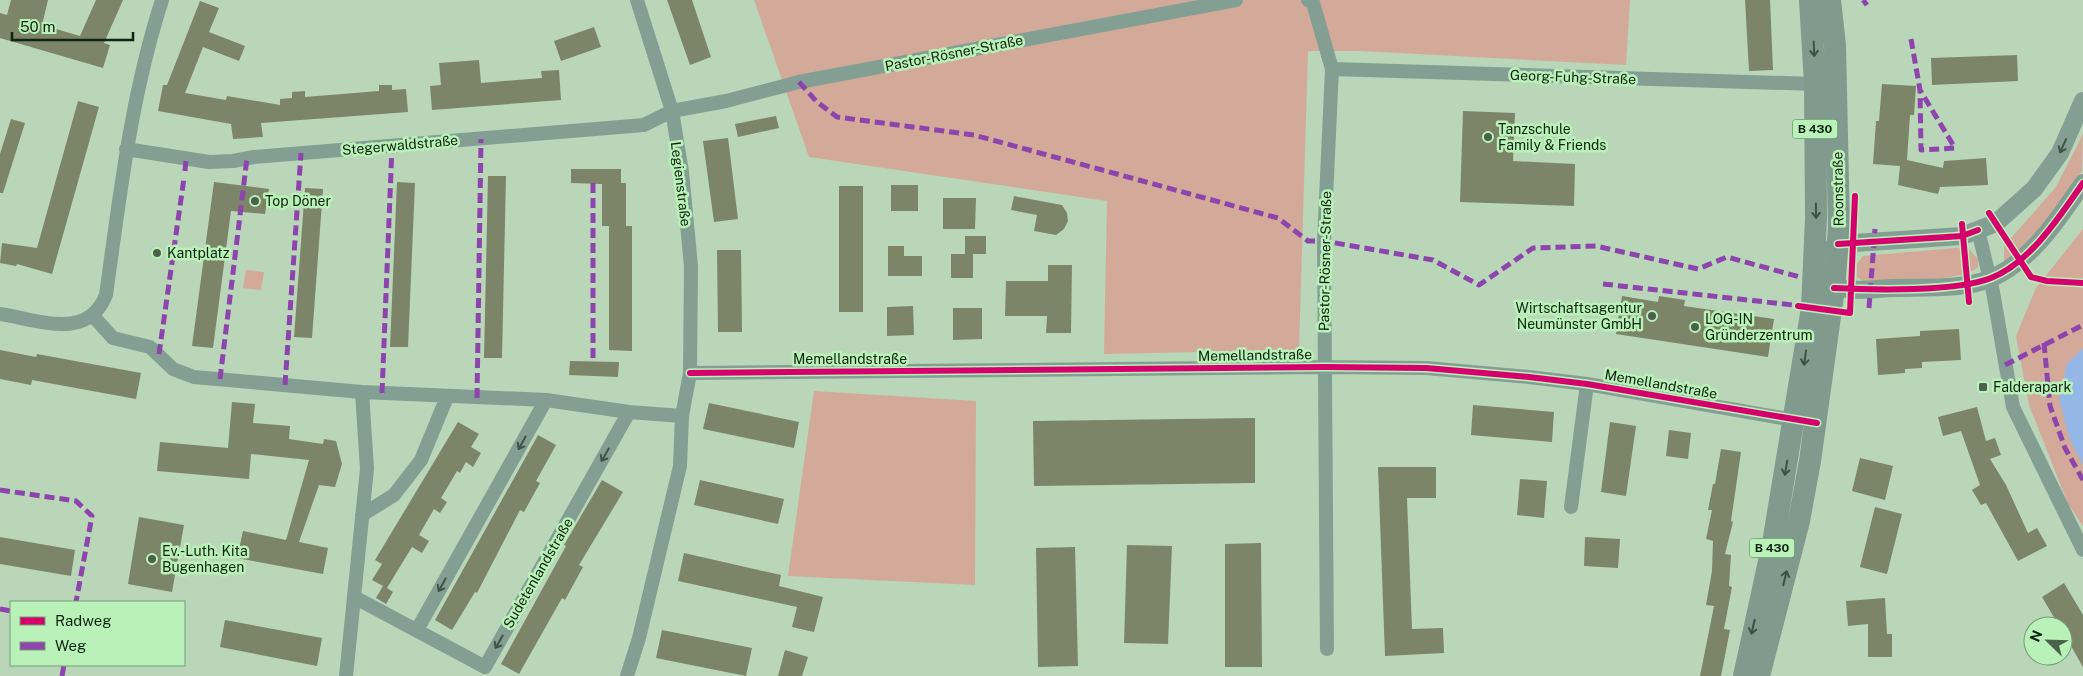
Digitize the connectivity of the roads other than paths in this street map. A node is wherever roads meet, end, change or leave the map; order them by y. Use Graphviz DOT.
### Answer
graph roads {
  1 [pos="162,0"];
  2 [pos="637,0"];
  3 [pos="1236,0"];
  4 [pos="1308,0"];
  5 [pos="1810,0"];
  6 [pos="1830,0"];
  7 [pos="1332,69"];
  8 [pos="1814,84"];
  9 [pos="2083,101"];
  10 [pos="672,111"];
  11 [pos="126,149"];
  12 [pos="2083,183"];
  13 [pos="1978,230"];
  14 [pos="1838,244"];
  15 [pos="1815,266"];
  16 [pos="1991,278"];
  17 [pos="1834,288"];
  18 [pos="0,314"];
  19 [pos="93,316"];
  20 [pos="1324,367"];
  21 [pos="690,372"];
  22 [pos="1587,384"];
  23 [pos="362,392"];
  24 [pos="447,397"];
  25 [pos="546,400"];
  26 [pos="630,412"];
  27 [pos="682,416"];
  28 [pos="1806,421"];
  29 [pos="1572,507"];
  30 [pos="362,515"];
  31 [pos="2083,550"];
  32 [pos="354,597"];
  33 [pos="417,630"];
  34 [pos="1327,649"];
  35 [pos="346,676"];
  36 [pos="627,676"];
  37 [pos="1744,676"];
  38 [pos="1759,676"];
  1 -- 11 [label="street"];
  2 -- 10 [label="street, Legienstraße"];
  3 -- 10 [label="street, Pastor-Rösner-Straße"];
  4 -- 7 [label="street, Pastor-Rösner-Straße"];
  5 -- 8 [label="main road, Roonstraße / B 430, one-way"];
  6 -- 14 [label="main road, Roonstraße / B 430"];
  7 -- 8 [label="street, Georg-Fuhg-Straße"];
  7 -- 20 [label="street, Pastor-Rösner-Straße"];
  8 -- 15 [label="main road, Roonstraße / B 430, one-way"];
  9 -- 13 [label="street, one-way"];
  10 -- 11 [label="street, Stegerwaldstraße"];
  10 -- 21 [label="street, Legienstraße"];
  11 -- 19 [label="street"];
  12 -- 16 [label="street"];
  13 -- 14 [label="street"];
  13 -- 16 [label="street"];
  14 -- 15 [label="street"];
  14 -- 17 [label="main road, Roonstraße / B 430"];
  15 -- 17 [label="street"];
  15 -- 28 [label="main road, B 430, one-way"];
  16 -- 17 [label="street"];
  16 -- 31 [label="street"];
  17 -- 28 [label="main road, B 430"];
  18 -- 19 [label="street"];
  19 -- 23 [label="street"];
  20 -- 21 [label="street, Memellandstraße"];
  20 -- 22 [label="street, Memellandstraße"];
  20 -- 34 [label="street, Pastor-Rösner-Straße"];
  21 -- 27 [label="street"];
  22 -- 28 [label="street, Memellandstraße"];
  22 -- 29 [label="street"];
  23 -- 24 [label="street"];
  23 -- 30 [label="street"];
  24 -- 25 [label="street"];
  24 -- 30 [label="street"];
  25 -- 26 [label="street"];
  25 -- 33 [label="street, one-way"];
  26 -- 27 [label="street"];
  26 -- 33 [label="street, Sudetenlandstraße, one-way"];
  27 -- 36 [label="street"];
  28 -- 37 [label="main road, B 430, one-way"];
  38 -- 28 [label="main road, B 430, one-way"];
  30 -- 32 [label="street"];
  32 -- 33 [label="street, Sudetenlandstraße"];
  32 -- 35 [label="street"];
}
